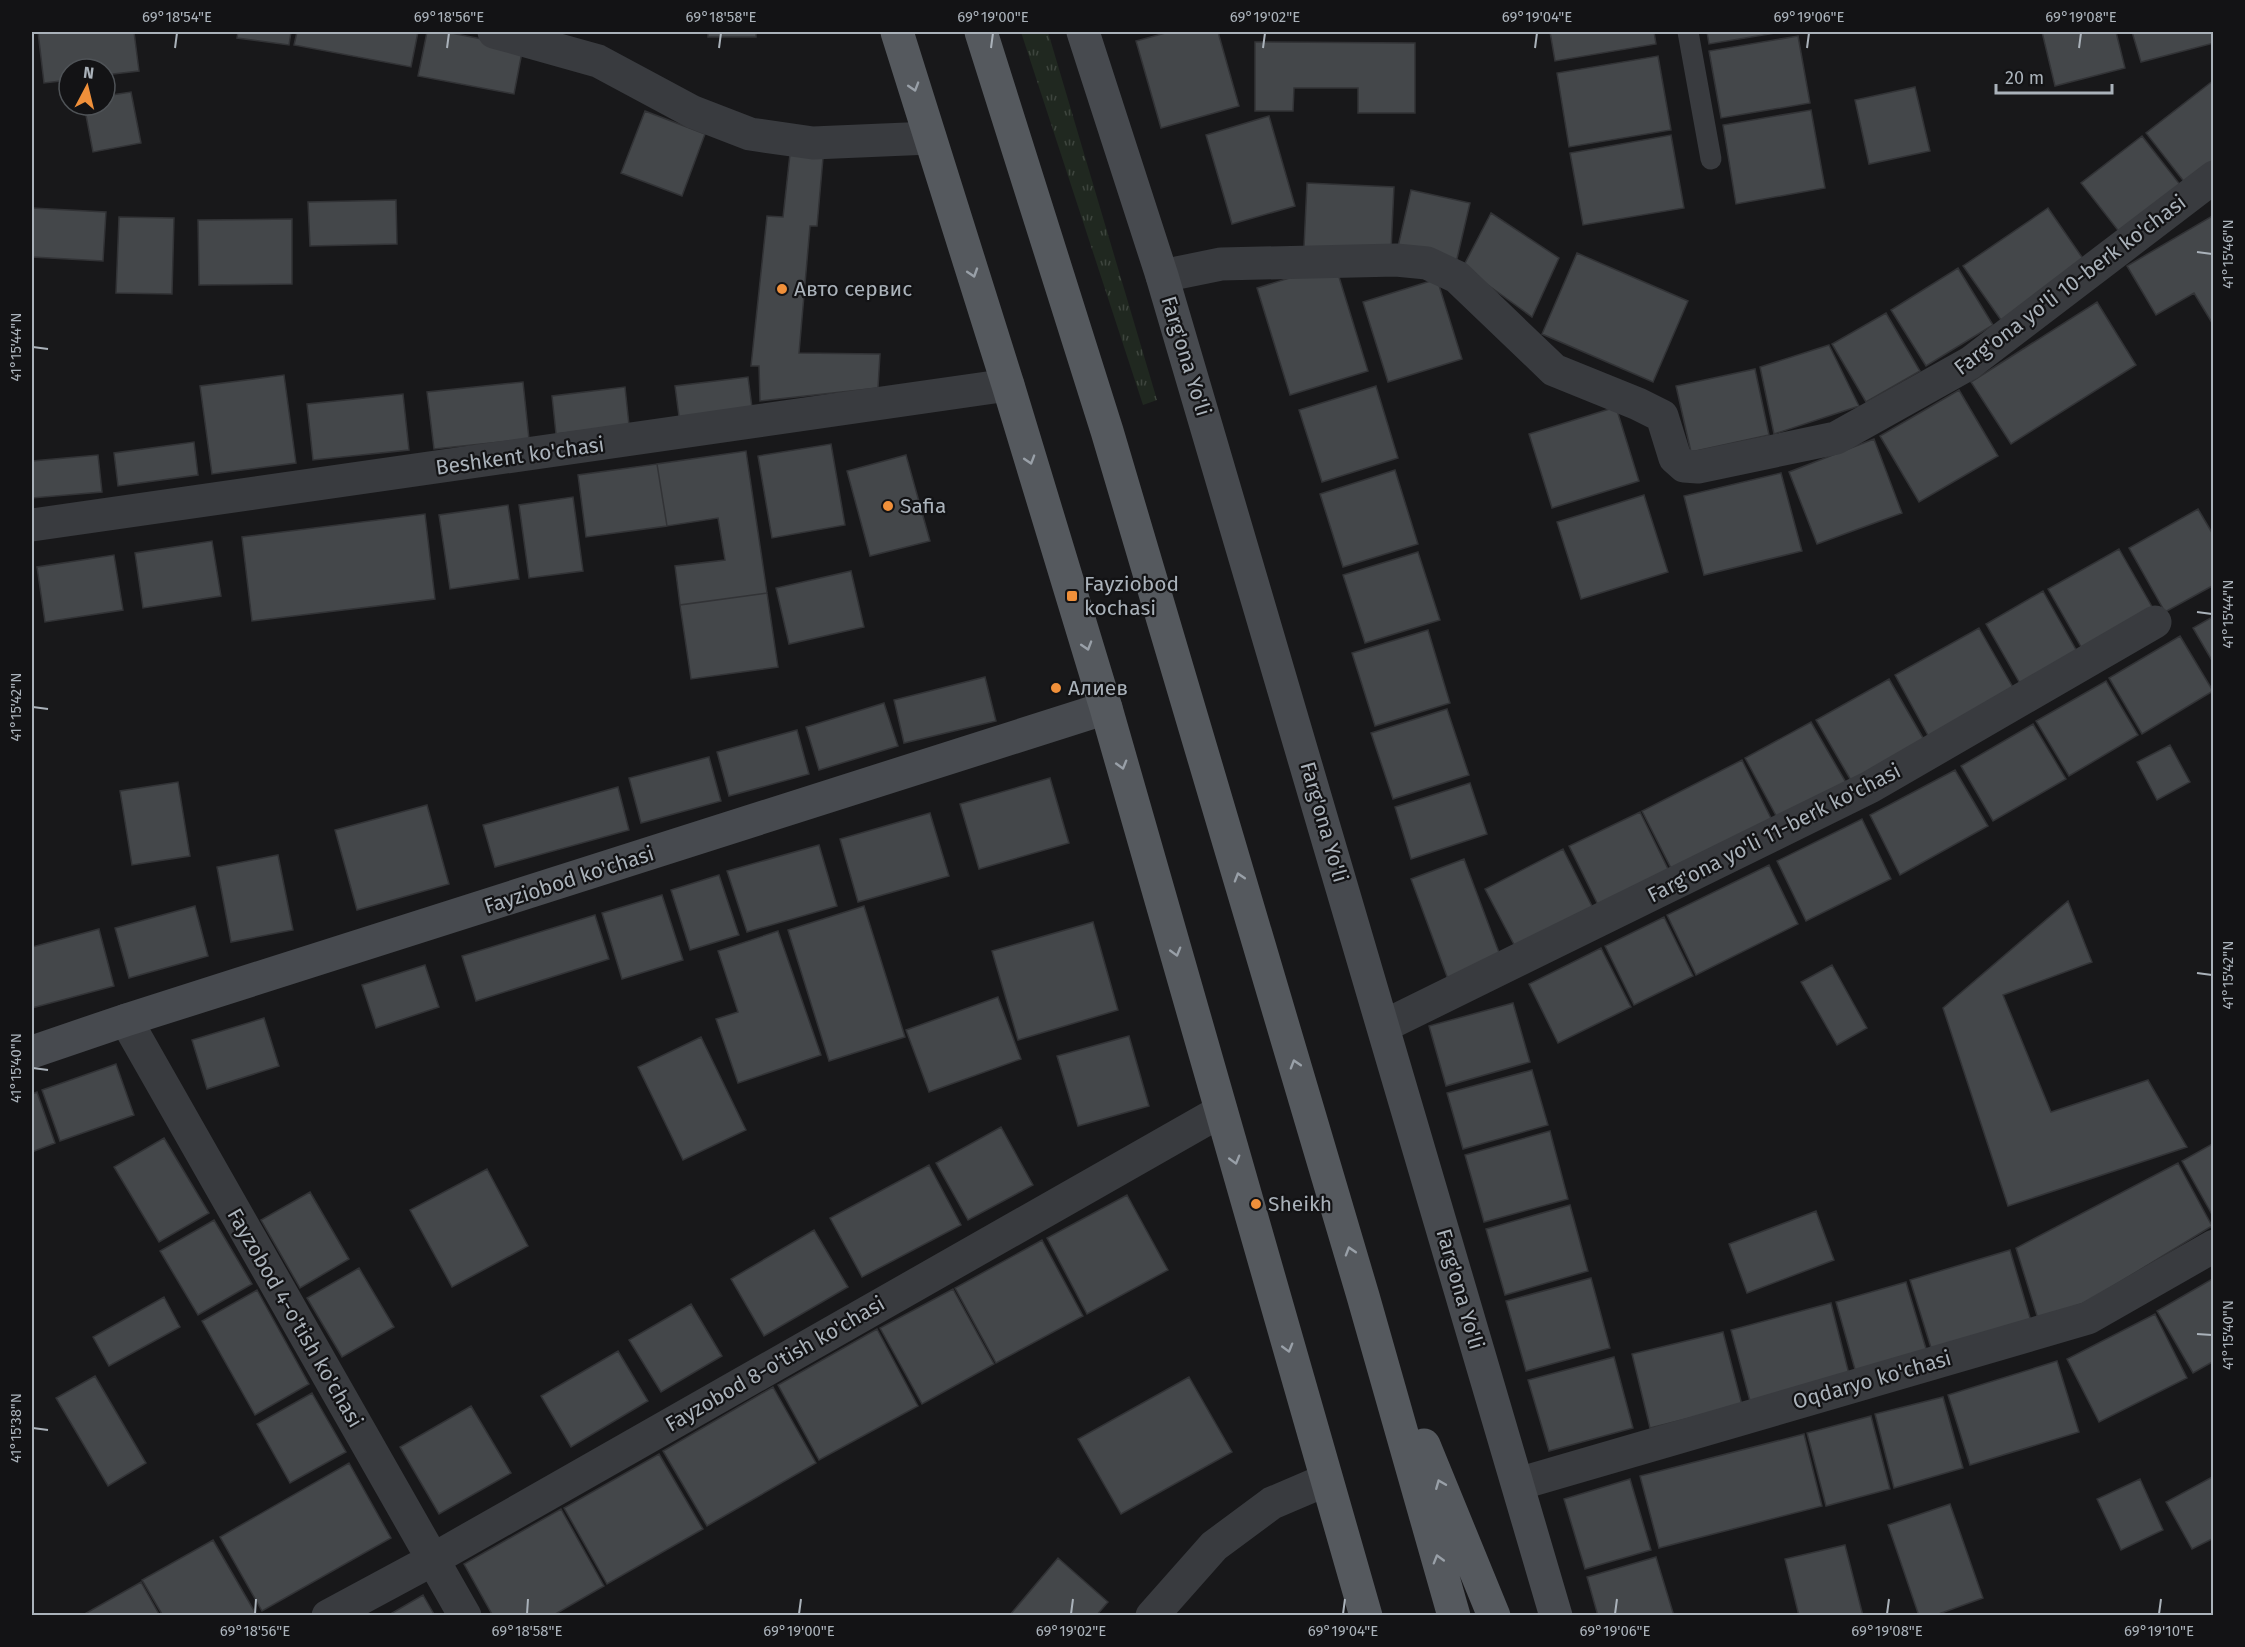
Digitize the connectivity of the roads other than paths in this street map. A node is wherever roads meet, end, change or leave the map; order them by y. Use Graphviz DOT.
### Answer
graph roads {
  1 [pos="494,32"];
  2 [pos="897,32"];
  3 [pos="981,32"];
  4 [pos="1083,32"];
  5 [pos="1688,32"];
  6 [pos="930,138"];
  7 [pos="1711,159"];
  8 [pos="2214,177"];
  9 [pos="1162,276"];
  10 [pos="1008,386"];
  11 [pos="32,525"];
  12 [pos="2155,622"];
  13 [pos="1106,708"];
  14 [pos="126,1020"];
  15 [pos="1384,1026"];
  16 [pos="32,1052"];
  17 [pos="1221,1111"];
  18 [pos="2214,1246"];
  19 [pos="1364,1296"];
  20 [pos="1326,1480"];
  21 [pos="1518,1484"];
  22 [pos="432,1560"];
  23 [pos="328,1616"];
  24 [pos="465,1616"];
  25 [pos="1152,1616"];
  26 [pos="1366,1616"];
  27 [pos="1454,1616"];
  28 [pos="1494,1616"];
  29 [pos="1557,1616"];
  1 -- 6 [label="street"];
  2 -- 6 [label="main road, one-way"];
  19 -- 3 [label="main road, one-way"];
  4 -- 9 [label="street, Farg'ona Yo'li"];
  5 -- 7 [label="lane"];
  6 -- 10 [label="main road, one-way"];
  8 -- 9 [label="street, Farg'ona yo'li 10-berk ko'chasi"];
  9 -- 15 [label="street, Farg'ona Yo'li"];
  10 -- 11 [label="street, Beshkent ko'chasi"];
  10 -- 13 [label="main road, one-way"];
  12 -- 15 [label="street, Farg'ona yo'li 11-berk ko'chasi"];
  13 -- 14 [label="street, Fayziobod ko'chasi"];
  13 -- 17 [label="main road, one-way"];
  14 -- 16 [label="street, Fayziobod ko'chasi"];
  14 -- 22 [label="street, Fayzobod 4-o'tish ko'chasi"];
  15 -- 21 [label="street, Farg'ona Yo'li"];
  17 -- 20 [label="main road, one-way"];
  17 -- 22 [label="street, Fayzobod 8-o'tish ko'chasi"];
  18 -- 21 [label="street, Oqdaryo ko'chasi"];
  27 -- 19 [label="main road, one-way"];
  28 -- 19 [label="main road, one-way"];
  20 -- 25 [label="street"];
  20 -- 26 [label="main road"];
  21 -- 29 [label="street, Farg'ona Yo'li"];
  22 -- 23 [label="street, Fayzobod 8-o'tish ko'chasi"];
  22 -- 24 [label="street, Fayzobod 4-o'tish ko'chasi"];
}
